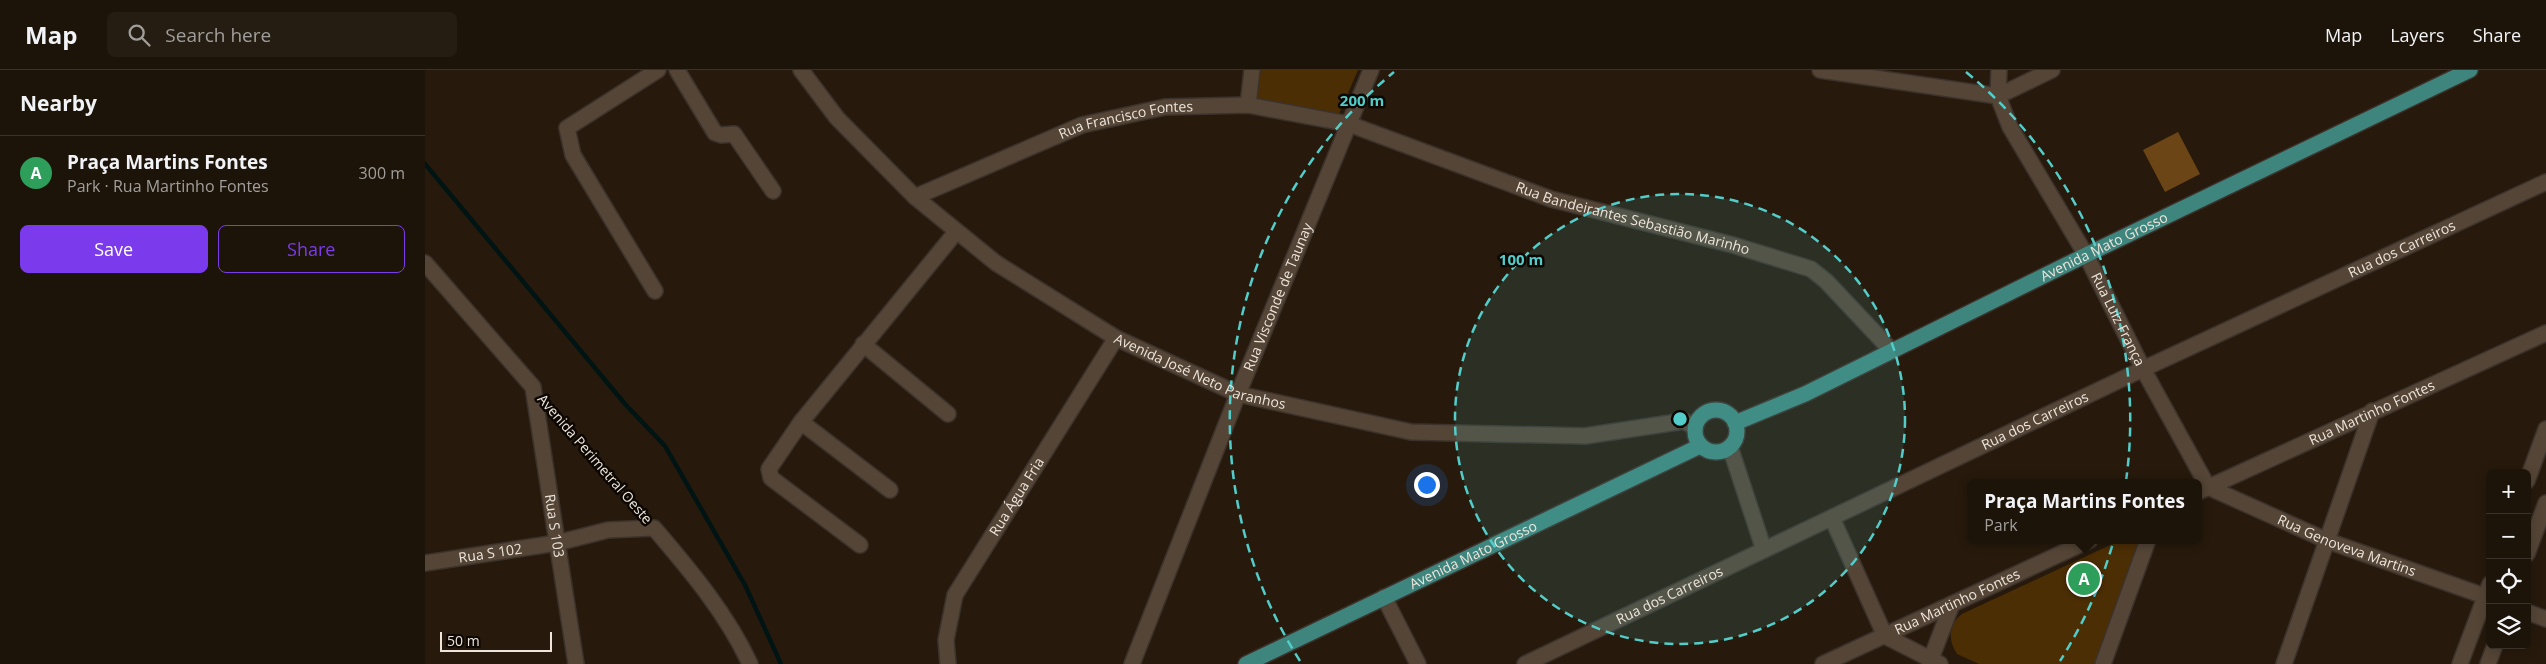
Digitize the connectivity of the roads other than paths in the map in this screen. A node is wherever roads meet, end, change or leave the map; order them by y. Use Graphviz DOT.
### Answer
graph roads {
  1 [pos="657,70"];
  2 [pos="677,70"];
  3 [pos="801,70"];
  4 [pos="1252,70"];
  5 [pos="1371,70"];
  6 [pos="1820,70"];
  7 [pos="1999,70"];
  8 [pos="2052,70"];
  9 [pos="2471,70"];
  10 [pos="1997,96"];
  11 [pos="1247,105"];
  12 [pos="1349,124"];
  13 [pos="2546,182"];
  14 [pos="773,191"];
  15 [pos="915,198"];
  16 [pos="956,232"];
  17 [pos="2086,255"];
  18 [pos="425,264"];
  19 [pos="655,291"];
  20 [pos="2546,333"];
  21 [pos="1116,338"];
  22 [pos="863,344"];
  23 [pos="1892,351"];
  24 [pos="2143,369"];
  25 [pos="533,387"];
  26 [pos="1238,394"];
  27 [pos="2371,411"];
  28 [pos="949,414"];
  29 [pos="801,422"];
  30 [pos="1735,423"];
  31 [pos="1695,427"];
  32 [pos="2546,429"];
  33 [pos="1700,446"];
  34 [pos="1730,447"];
  35 [pos="2531,470"];
  36 [pos="2198,479"];
  37 [pos="2203,489"];
  38 [pos="890,490"];
  39 [pos="2546,502"];
  40 [pos="1832,518"];
  41 [pos="654,528"];
  42 [pos="2328,541"];
  43 [pos="557,543"];
  44 [pos="2531,543"];
  45 [pos="2080,544"];
  46 [pos="2147,544"];
  47 [pos="860,545"];
  48 [pos="1764,550"];
  49 [pos="425,563"];
  50 [pos="2486,592"];
  51 [pos="1384,596"];
  52 [pos="2486,598"];
  53 [pos="1952,604"];
  54 [pos="2531,613"];
  55 [pos="2546,619"];
  56 [pos="1885,636"];
  57 [pos="2494,649"];
  58 [pos="1933,663"];
  59 [pos="576,664"];
  60 [pos="750,664"];
  61 [pos="949,664"];
  62 [pos="1132,664"];
  63 [pos="1246,664"];
  64 [pos="1418,664"];
  65 [pos="1525,664"];
  66 [pos="1823,664"];
  67 [pos="2103,664"];
  68 [pos="2284,664"];
  69 [pos="2460,664"];
  70 [pos="2489,664"];
  1 -- 19 [label="street"];
  2 -- 14 [label="street"];
  3 -- 15 [label="street, Avenida José Neto Paranhos"];
  4 -- 11 [label="street"];
  5 -- 12 [label="street, Rua Visconde de Taunay"];
  6 -- 10 [label="street"];
  7 -- 10 [label="street, Rua Luiz França"];
  8 -- 10 [label="street"];
  9 -- 17 [label="main road, Avenida Mato Grosso"];
  10 -- 17 [label="street, Rua Luiz França"];
  11 -- 12 [label="street, Rua Francisco Fontes"];
  11 -- 15 [label="street, Rua Francisco Fontes"];
  12 -- 23 [label="street, Rua Bandeirantes Sebastião Marinho"];
  12 -- 26 [label="street, Rua Visconde de Taunay"];
  13 -- 24 [label="street, Rua dos Carreiros"];
  15 -- 16 [label="street, Avenida José Neto Paranhos"];
  16 -- 21 [label="street, Avenida José Neto Paranhos"];
  16 -- 22 [label="street"];
  17 -- 23 [label="main road, Avenida Mato Grosso"];
  17 -- 24 [label="street, Rua Luiz França"];
  18 -- 25 [label="street, Avenida Perimetral Oeste"];
  20 -- 27 [label="street, Rua Martinho Fontes"];
  21 -- 26 [label="street, Avenida José Neto Paranhos"];
  21 -- 61 [label="street, Rua Água Fria"];
  22 -- 28 [label="street"];
  22 -- 29 [label="street"];
  23 -- 30 [label="main road, Avenida Mato Grosso"];
  24 -- 36 [label="street, Rua Luiz França"];
  24 -- 40 [label="street, Rua dos Carreiros"];
  25 -- 43 [label="street, Rua S 103"];
  26 -- 31 [label="street, Avenida José Neto Paranhos"];
  26 -- 62 [label="street, Rua Visconde de Taunay"];
  27 -- 37 [label="street, Rua Martinho Fontes"];
  27 -- 42 [label="street"];
  29 -- 38 [label="street"];
  29 -- 47 [label="street"];
  30 -- 31 [label="main road"];
  30 -- 34 [label="main road"];
  31 -- 33 [label="main road"];
  32 -- 35 [label="street"];
  33 -- 34 [label="main road"];
  33 -- 51 [label="main road, Avenida Mato Grosso"];
  34 -- 48 [label="street"];
  37 -- 42 [label="street, Rua Genoveva Martins"];
  39 -- 44 [label="street"];
  40 -- 48 [label="street, Rua dos Carreiros"];
  40 -- 56 [label="street"];
  41 -- 43 [label="street, Rua S 102"];
  41 -- 60 [label="street, Avenida Perimetral Oeste"];
  42 -- 50 [label="street, Rua Genoveva Martins"];
  42 -- 68 [label="street"];
  43 -- 49 [label="street, Rua S 102"];
  43 -- 59 [label="street, Rua S 103"];
  45 -- 53 [label="street, Rua Martinho Fontes"];
  46 -- 67 [label="street"];
  48 -- 65 [label="street, Rua dos Carreiros"];
  51 -- 63 [label="main road, Avenida Mato Grosso"];
  51 -- 64 [label="street"];
  52 -- 69 [label="street"];
  53 -- 56 [label="street, Rua Martinho Fontes"];
  53 -- 58 [label="street"];
  54 -- 55 [label="street"];
  56 -- 58 [label="street"];
  56 -- 66 [label="street, Rua Martinho Fontes"];
  57 -- 70 [label="street"];
}
